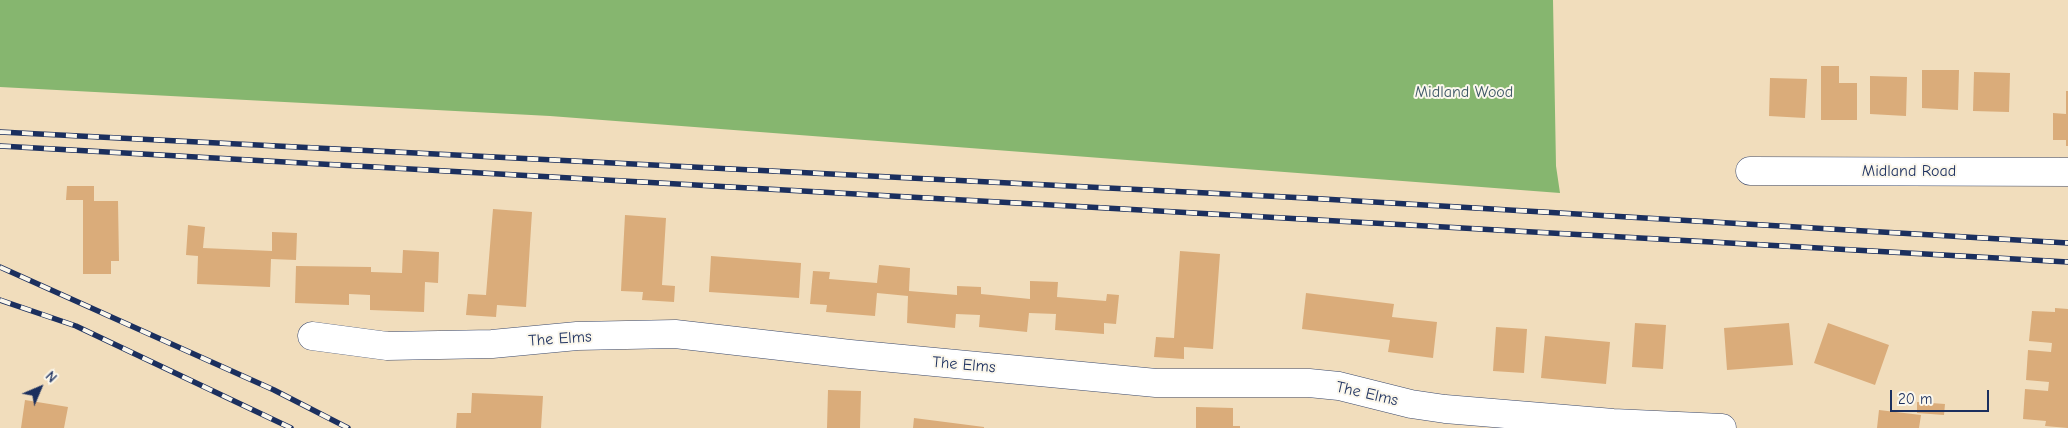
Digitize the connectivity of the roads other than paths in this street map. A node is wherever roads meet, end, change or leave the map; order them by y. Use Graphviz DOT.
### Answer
graph roads {
  1 [pos="1750,170"];
  2 [pos="2068,172"];
  3 [pos="312,336"];
  4 [pos="1613,425"];
  5 [pos="1722,428"];
  1 -- 2 [label="street, Midland Road"];
  3 -- 4 [label="street, The Elms"];
  4 -- 5 [label="street, The Elms"];
}
